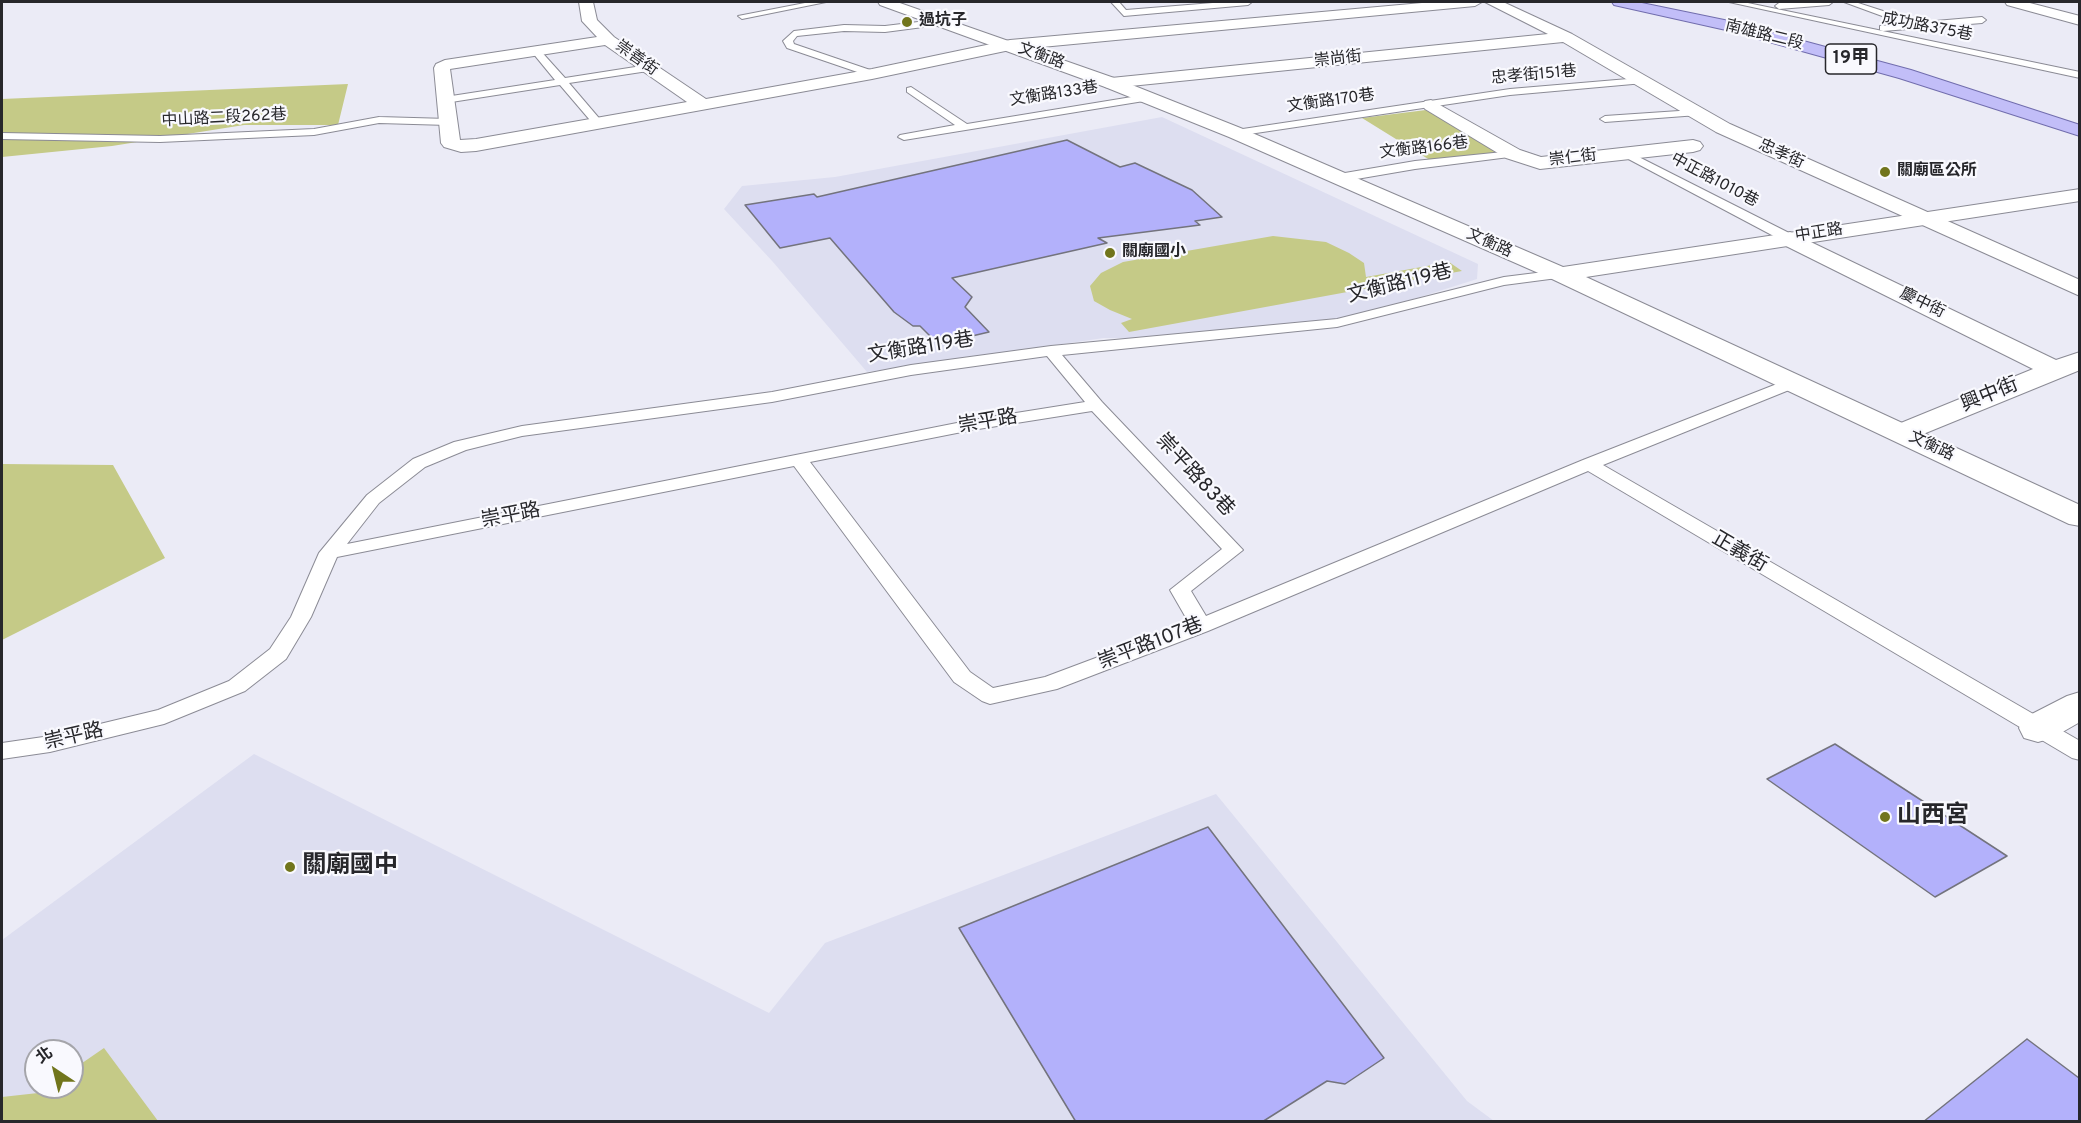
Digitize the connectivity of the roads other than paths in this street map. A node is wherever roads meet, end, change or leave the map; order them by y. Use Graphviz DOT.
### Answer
graph roads {
  1 [pos="585,2"];
  2 [pos="822,2"];
  3 [pos="885,2"];
  4 [pos="1115,2"];
  5 [pos="1248,2"];
  6 [pos="1318,2"];
  7 [pos="1475,2"];
  8 [pos="1492,2"];
  9 [pos="1618,2"];
  10 [pos="1733,2"];
  11 [pos="1829,2"];
  12 [pos="1848,2"];
  13 [pos="2012,2"];
  14 [pos="1779,6"];
  15 [pos="1350,13"];
  16 [pos="742,16"];
  17 [pos="1982,20"];
  18 [pos="2079,21"];
  19 [pos="943,22"];
  20 [pos="1916,25"];
  21 [pos="1861,30"];
  22 [pos="1566,37"];
  23 [pos="608,40"];
  24 [pos="1010,45"];
  25 [pos="535,50"];
  26 [pos="648,68"];
  27 [pos="872,74"];
  28 [pos="2079,75"];
  29 [pos="1640,81"];
  30 [pos="561,82"];
  31 [pos="1111,83"];
  32 [pos="911,90"];
  33 [pos="1150,98"];
  34 [pos="445,100"];
  35 [pos="703,105"];
  36 [pos="1431,105"];
  37 [pos="1694,113"];
  38 [pos="1605,119"];
  39 [pos="448,122"];
  40 [pos="599,124"];
  41 [pos="963,126"];
  42 [pos="2079,131"];
  43 [pos="1236,133"];
  44 [pos="2,136"];
  45 [pos="904,137"];
  46 [pos="1693,146"];
  47 [pos="1623,152"];
  48 [pos="1512,154"];
  49 [pos="1340,178"];
  50 [pos="2079,195"];
  51 [pos="1923,219"];
  52 [pos="1790,239"];
  53 [pos="2079,271"];
  54 [pos="1560,274"];
  55 [pos="2050,275"];
  56 [pos="2079,289"];
  57 [pos="1051,351"];
  58 [pos="2067,365"];
  59 [pos="1793,383"];
  60 [pos="1096,405"];
  61 [pos="1901,433"];
  62 [pos="799,460"];
  63 [pos="1589,464"];
  64 [pos="2079,518"];
  65 [pos="330,553"];
  66 [pos="1201,626"];
  67 [pos="2079,705"];
  68 [pos="2038,728"];
  69 [pos="2,751"];
  70 [pos="2079,752"];
  1 -- 23 [label="street, 崇善街"];
  2 -- 16 [label="lane"];
  3 -- 19 [label="street, 文衡路"];
  4 -- 5 [label="lane"];
  6 -- 15 [label="street"];
  7 -- 15 [label="street"];
  8 -- 22 [label="street, 忠孝街"];
  9 -- 42 [label="main road, 南雄路二段 / 19甲"];
  10 -- 21 [label="lane, 成功路375巷"];
  11 -- 14 [label="lane"];
  12 -- 20 [label="lane"];
  13 -- 18 [label="street"];
  15 -- 24 [label="street"];
  17 -- 20 [label="lane"];
  19 -- 24 [label="street, 文衡路"];
  19 -- 27 [label="lane"];
  20 -- 21 [label="lane"];
  21 -- 28 [label="lane, 成功路375巷"];
  22 -- 29 [label="street, 忠孝街"];
  22 -- 31 [label="street, 崇尚街"];
  23 -- 25 [label="street"];
  23 -- 26 [label="street, 崇善街"];
  24 -- 27 [label="street"];
  24 -- 31 [label="street, 文衡路"];
  25 -- 30 [label="lane"];
  25 -- 34 [label="street"];
  26 -- 30 [label="lane"];
  26 -- 35 [label="street, 崇善街"];
  27 -- 35 [label="street"];
  29 -- 36 [label="lane, 忠孝街151巷"];
  29 -- 37 [label="street, 忠孝街"];
  30 -- 34 [label="lane"];
  30 -- 40 [label="lane"];
  31 -- 33 [label="street, 文衡路"];
  32 -- 41 [label="lane"];
  33 -- 41 [label="lane, 文衡路133巷"];
  33 -- 43 [label="street, 文衡路"];
  34 -- 39 [label="street"];
  35 -- 40 [label="street"];
  36 -- 43 [label="lane, 文衡路170巷"];
  36 -- 48 [label="street, 崇仁街"];
  37 -- 38 [label="lane"];
  37 -- 51 [label="street, 忠孝街"];
  39 -- 40 [label="street"];
  39 -- 44 [label="lane, 中山路二段262巷"];
  41 -- 45 [label="lane, 文衡路133巷"];
  43 -- 49 [label="street, 文衡路"];
  46 -- 47 [label="street, 崇仁街"];
  47 -- 48 [label="street, 崇仁街"];
  47 -- 52 [label="lane, 中正路1010巷"];
  48 -- 49 [label="lane, 文衡路166巷"];
  49 -- 54 [label="street, 文衡路"];
  50 -- 51 [label="street, 中正路"];
  51 -- 52 [label="street, 中正路"];
  51 -- 55 [label="street, 忠孝街"];
  52 -- 54 [label="street, 中正路"];
  52 -- 58 [label="street, 慶中街"];
  53 -- 55 [label="street"];
  54 -- 57 [label="lane, 文衡路119巷"];
  54 -- 59 [label="street, 文衡路"];
  55 -- 56 [label="street, 忠孝街"];
  57 -- 60 [label="lane, 崇平路83巷"];
  57 -- 65 [label="lane, 文衡路119巷"];
  58 -- 61 [label="street, 興中街"];
  59 -- 61 [label="street, 文衡路"];
  59 -- 63 [label="lane"];
  60 -- 62 [label="lane, 崇平路"];
  60 -- 66 [label="lane, 崇平路83巷"];
  61 -- 64 [label="street, 文衡路"];
  62 -- 65 [label="lane, 崇平路"];
  62 -- 66 [label="lane, 崇平路107巷"];
  63 -- 66 [label="lane, 崇平路107巷"];
  63 -- 68 [label="lane, 正義街"];
  65 -- 69 [label="lane, 崇平路"];
  67 -- 68 [label="street"];
  68 -- 70 [label="lane, 正義街"];
}
